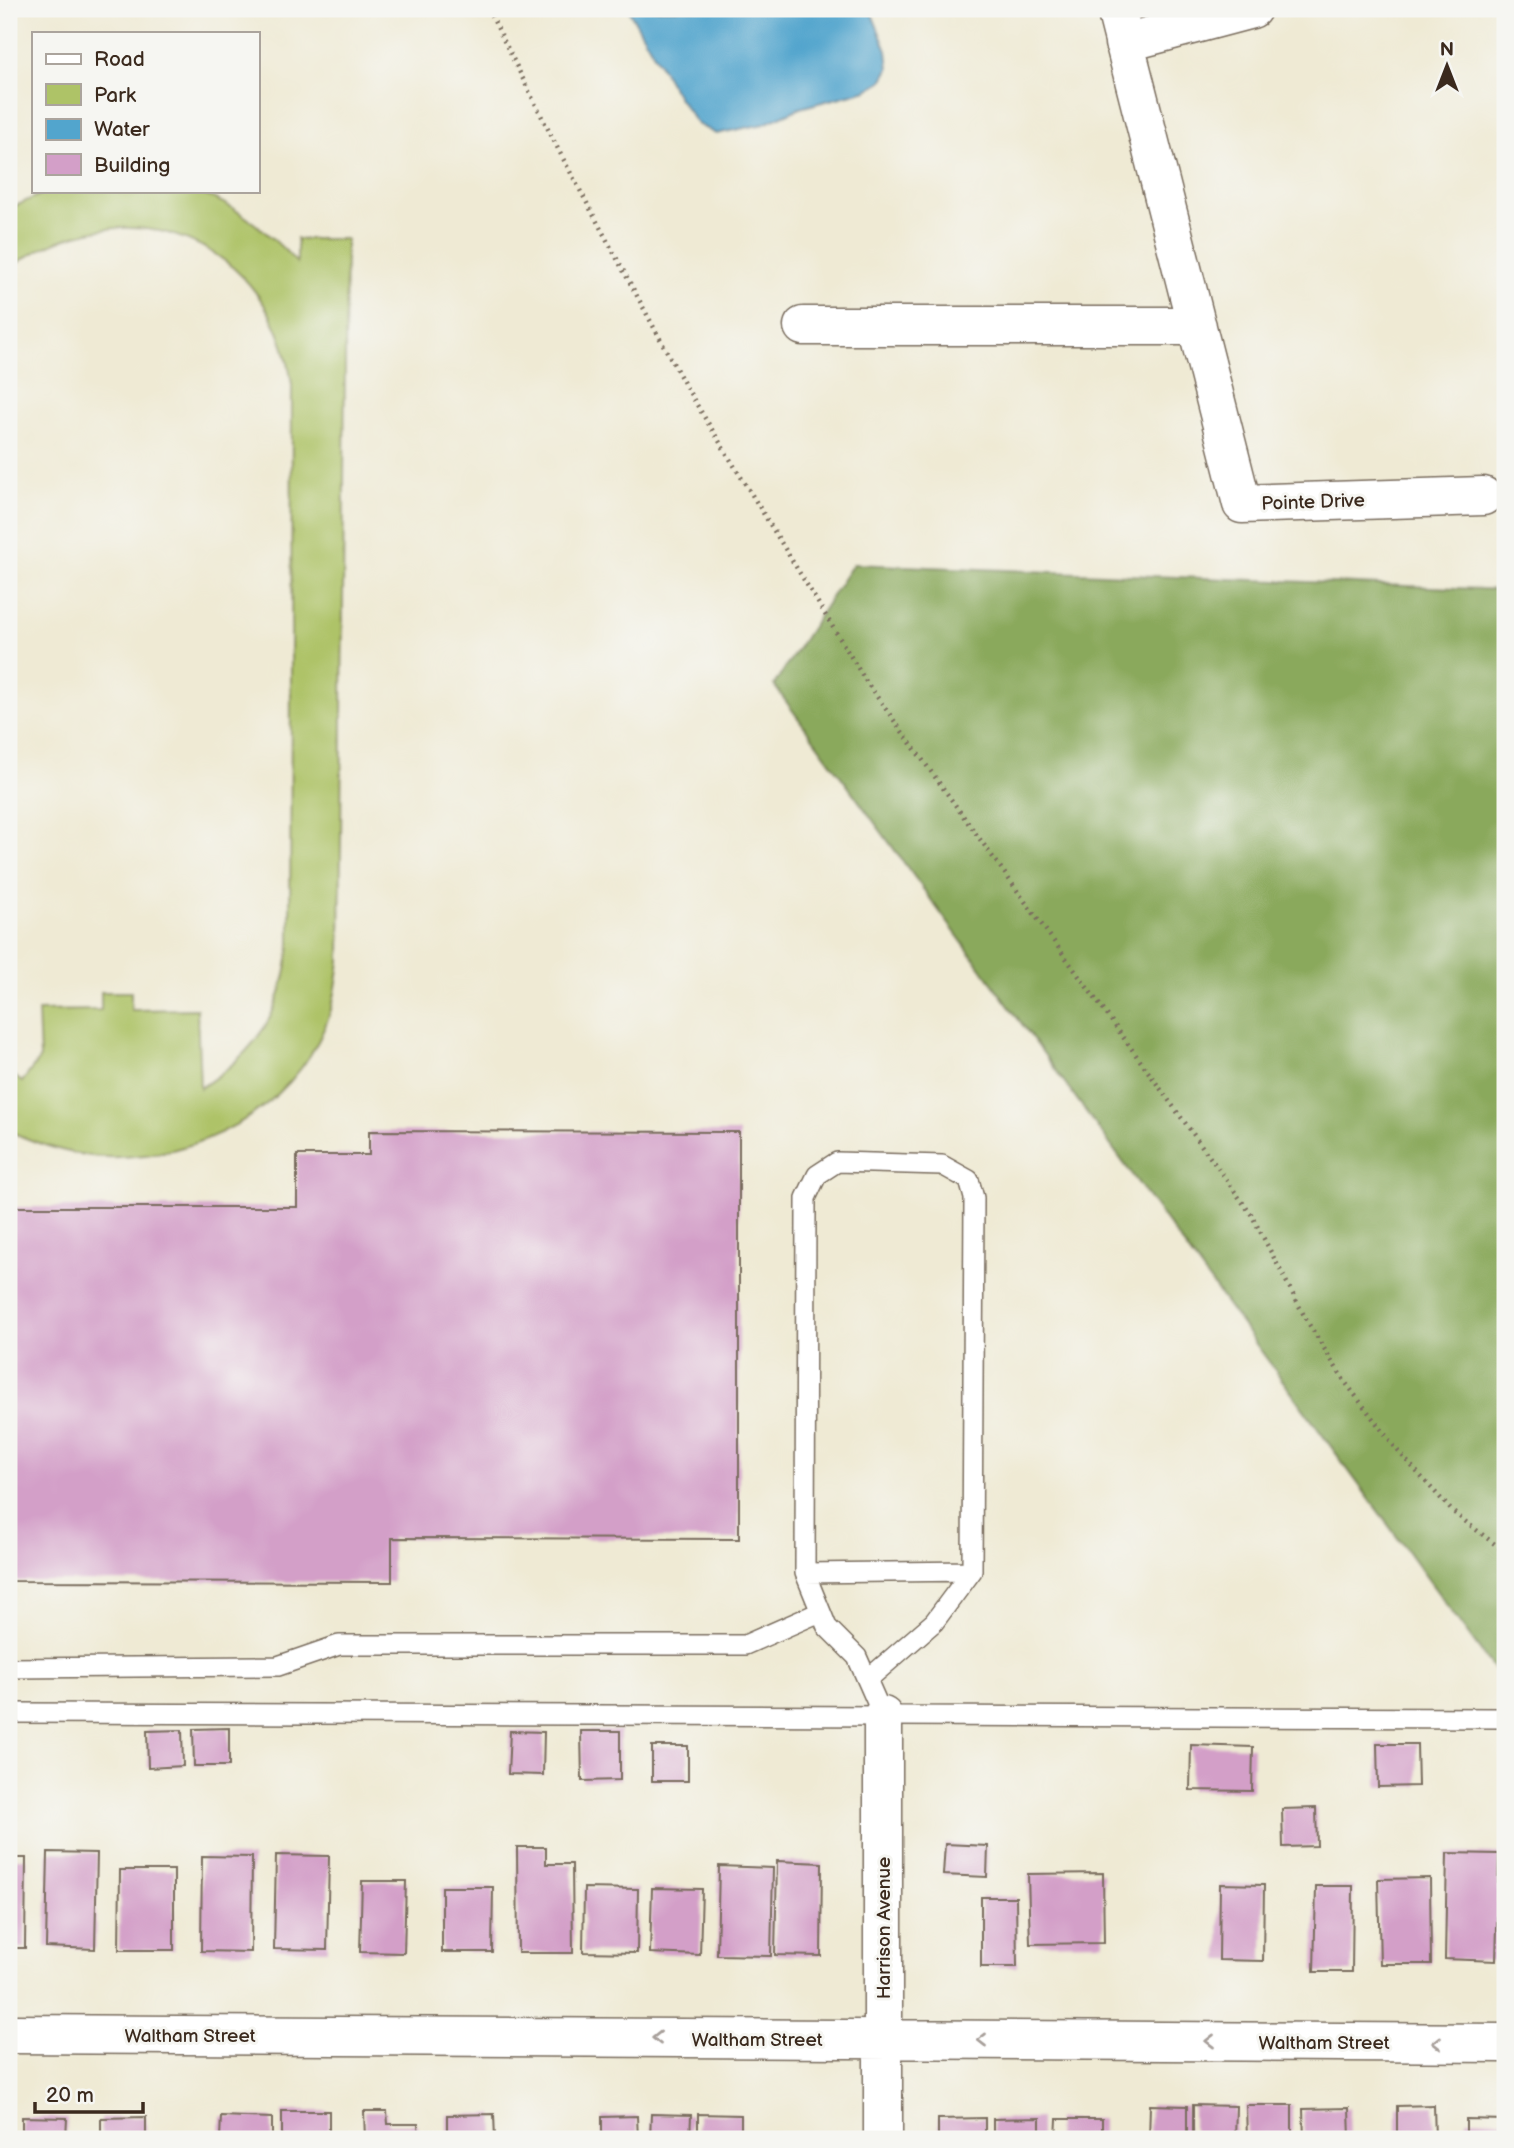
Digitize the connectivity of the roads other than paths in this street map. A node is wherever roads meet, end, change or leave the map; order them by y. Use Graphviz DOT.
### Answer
graph roads {
  1 [pos="1252,9"];
  2 [pos="1120,26"];
  3 [pos="803,326"];
  4 [pos="1196,326"];
  5 [pos="1483,496"];
  6 [pos="972,1571"];
  7 [pos="805,1573"];
  8 [pos="820,1612"];
  9 [pos="9,1668"];
  10 [pos="867,1680"];
  11 [pos="9,1713"];
  12 [pos="883,1716"];
  13 [pos="1502,1717"];
  14 [pos="9,2034"];
  15 [pos="883,2039"];
  16 [pos="1505,2043"];
  17 [pos="883,2139"];
  1 -- 2 [label="street, Pointe Drive"];
  2 -- 4 [label="street, Pointe Drive"];
  3 -- 4 [label="street"];
  4 -- 5 [label="street, Pointe Drive"];
  6 -- 7 [label="lane"];
  6 -- 7 [label="lane"];
  6 -- 10 [label="lane"];
  7 -- 8 [label="lane"];
  8 -- 9 [label="lane"];
  8 -- 10 [label="lane"];
  10 -- 12 [label="lane"];
  11 -- 12 [label="lane"];
  12 -- 13 [label="lane"];
  12 -- 15 [label="street, Harrison Avenue"];
  15 -- 14 [label="street, Waltham Street, one-way"];
  16 -- 15 [label="street, Waltham Street, one-way"];
  15 -- 17 [label="street, Harrison Avenue"];
}
